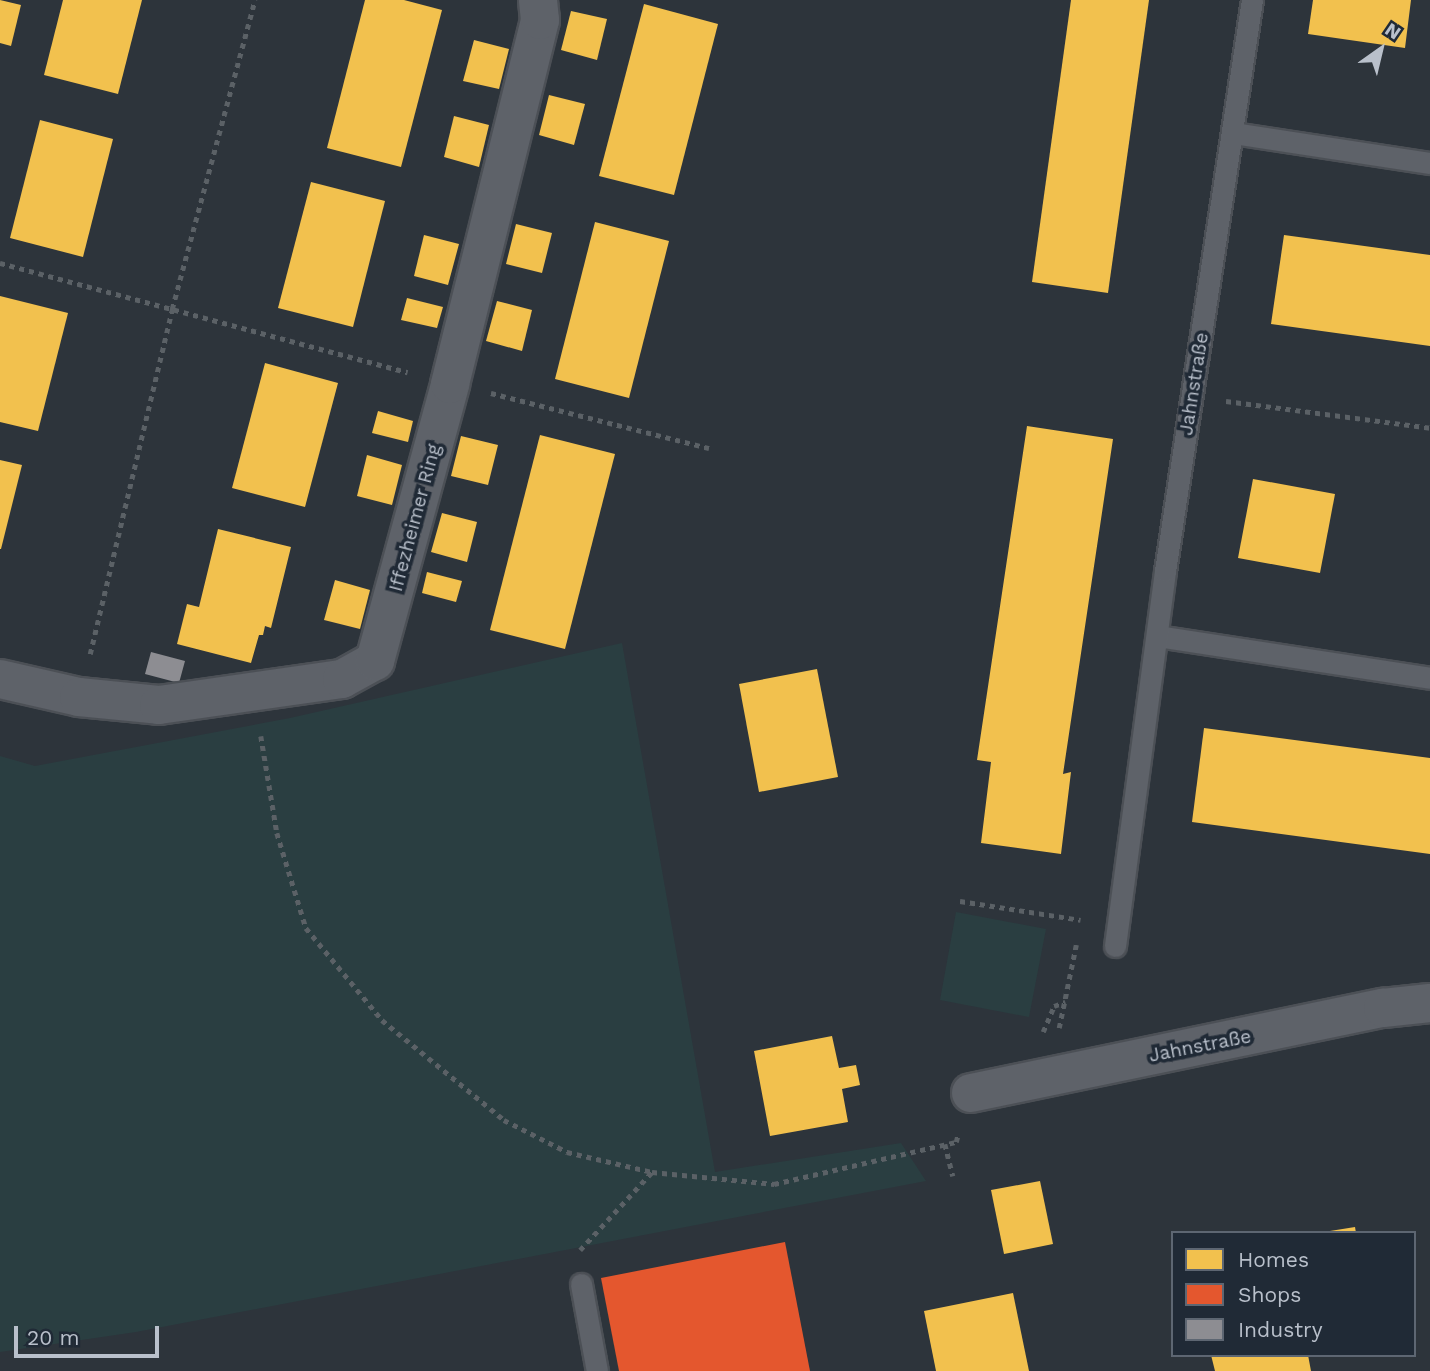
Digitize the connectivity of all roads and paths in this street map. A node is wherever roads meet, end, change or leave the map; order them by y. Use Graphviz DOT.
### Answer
graph roads {
  1 [pos="256,0"];
  2 [pos="538,0"];
  3 [pos="1252,0"];
  4 [pos="1233,133"];
  5 [pos="1430,163"];
  6 [pos="0,263"];
  7 [pos="172,309"];
  8 [pos="450,384"];
  9 [pos="1193,396"];
  10 [pos="1430,428"];
  11 [pos="709,448"];
  12 [pos="1157,636"];
  13 [pos="1430,678"];
  14 [pos="0,679"];
  15 [pos="79,697"];
  16 [pos="261,736"];
  17 [pos="960,901"];
  18 [pos="1081,920"];
  19 [pos="1115,946"];
  20 [pos="1066,1002"];
  21 [pos="1430,1003"];
  22 [pos="1059,1028"];
  23 [pos="971,1093"];
  24 [pos="945,1144"];
  25 [pos="652,1172"];
  26 [pos="953,1176"];
  27 [pos="578,1258"];
  28 [pos="581,1284"];
  29 [pos="597,1371"];
  1 -- 7 [label="path"];
  2 -- 8 [label="street, Iffezheimer Ring"];
  3 -- 4 [label="lane, Jahnstraße"];
  4 -- 5 [label="lane"];
  4 -- 9 [label="lane, Jahnstraße"];
  6 -- 7 [label="path"];
  7 -- 8 [label="path"];
  7 -- 15 [label="path"];
  8 -- 11 [label="path"];
  8 -- 15 [label="street, Iffezheimer Ring"];
  9 -- 10 [label="path"];
  9 -- 12 [label="lane, Jahnstraße"];
  12 -- 13 [label="lane"];
  12 -- 19 [label="lane, Jahnstraße"];
  14 -- 15 [label="street, Iffezheimer Ring"];
  16 -- 25 [label="path"];
  17 -- 18 [label="path"];
  20 -- 22 [label="path"];
  21 -- 23 [label="street, Jahnstraße"];
  23 -- 24 [label="path"];
  24 -- 25 [label="path"];
  24 -- 26 [label="path"];
  25 -- 27 [label="path"];
  28 -- 29 [label="lane"];
}
